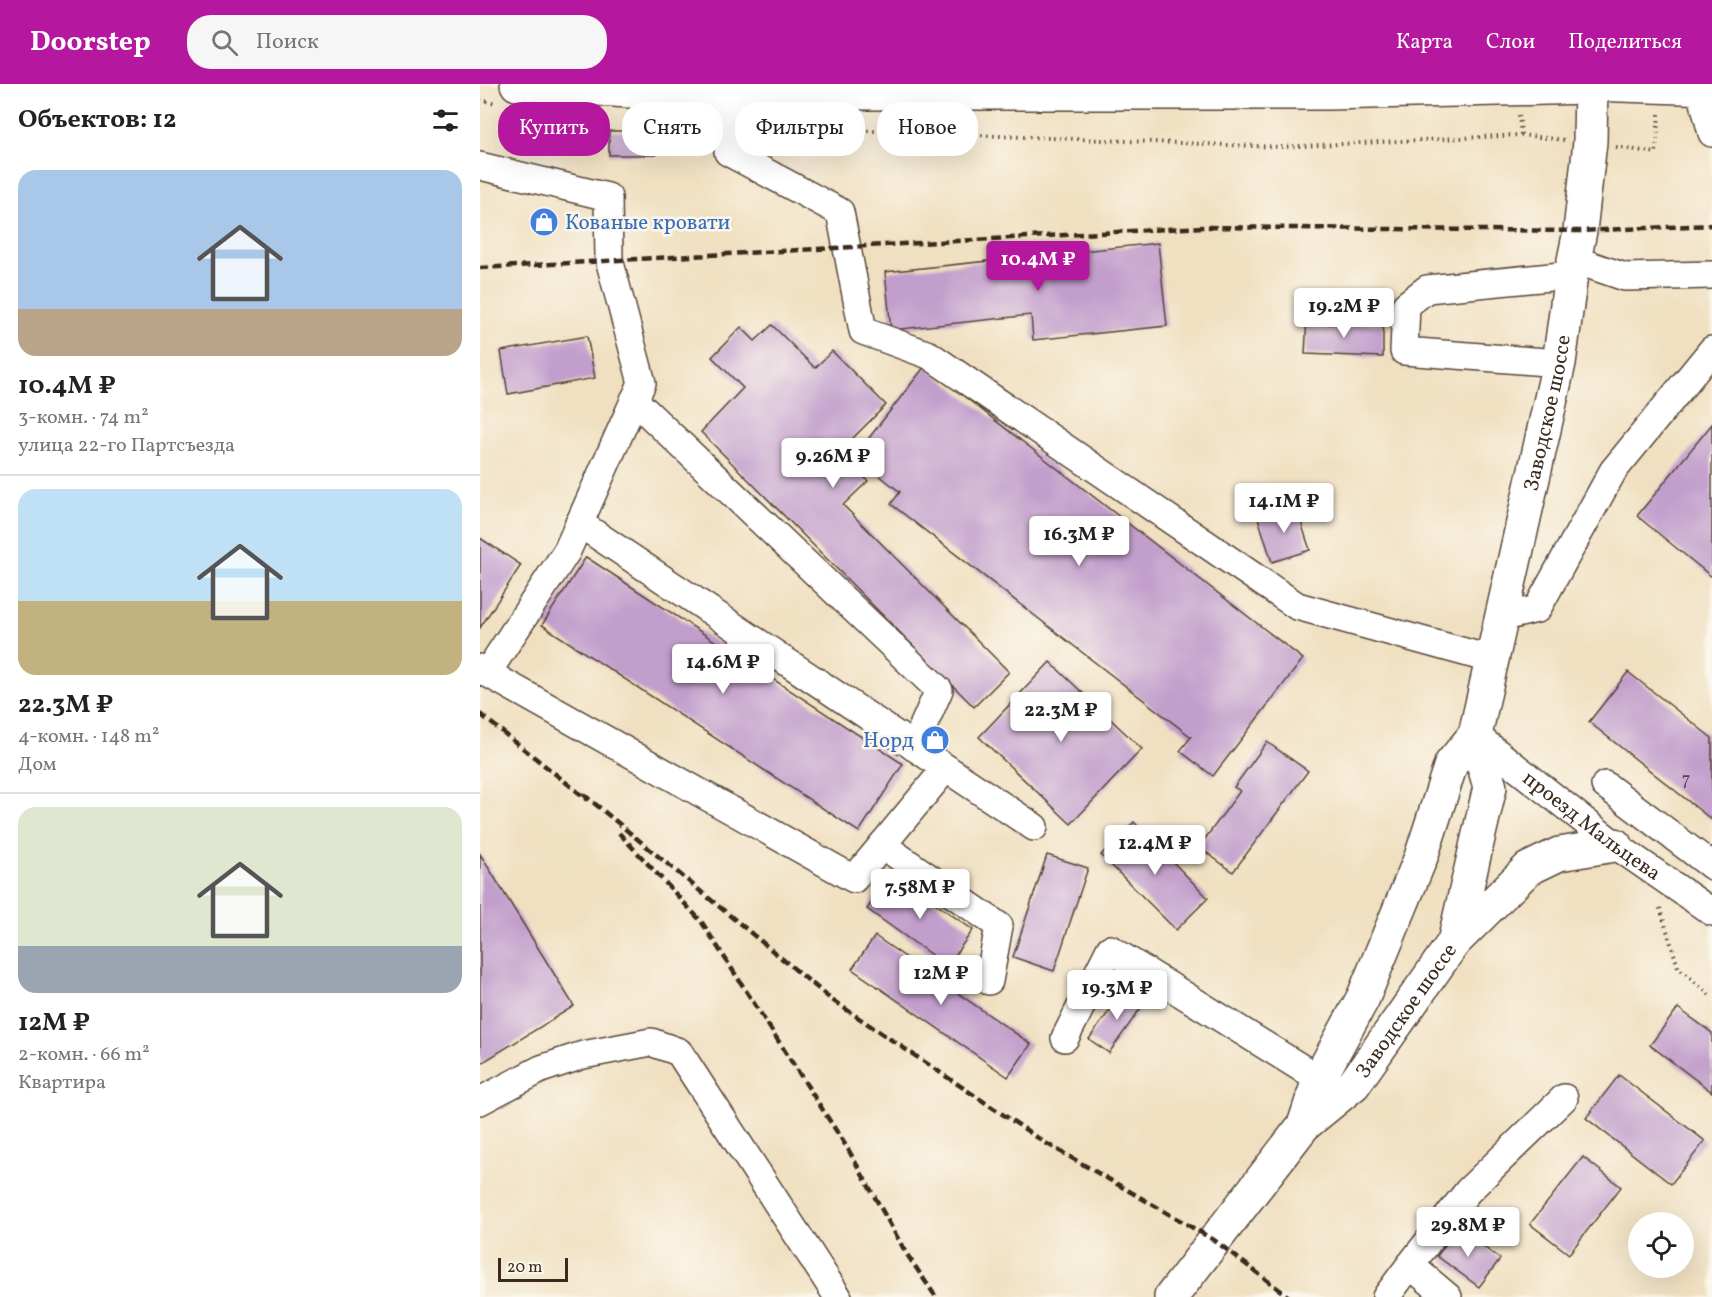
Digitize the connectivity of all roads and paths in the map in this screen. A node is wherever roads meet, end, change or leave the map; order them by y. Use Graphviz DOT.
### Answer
graph roads {
  1 [pos="1589,85"];
  2 [pos="699,88"];
  3 [pos="1707,91"];
  4 [pos="510,94"];
  5 [pos="480,100"];
  6 [pos="728,115"];
  7 [pos="1712,133"];
  8 [pos="1521,135"];
  9 [pos="480,166"];
  10 [pos="1573,267"];
  11 [pos="1712,275"];
  12 [pos="1712,350"];
  13 [pos="1559,363"];
  14 [pos="634,400"];
  15 [pos="579,523"];
  16 [pos="1500,618"];
  17 [pos="1490,659"];
  18 [pos="483,670"];
  19 [pos="1474,735"];
  20 [pos="914,747"];
  21 [pos="946,768"];
  22 [pos="1605,785"];
  23 [pos="1034,827"];
  24 [pos="882,845"];
  25 [pos="1615,845"];
  26 [pos="1712,866"];
  27 [pos="1660,907"];
  28 [pos="1712,912"];
  29 [pos="1454,942"];
  30 [pos="989,981"];
  31 [pos="1712,997"];
  32 [pos="1065,1038"];
  33 [pos="1319,1079"];
  34 [pos="1564,1098"];
  35 [pos="480,1101"];
  36 [pos="1304,1125"];
  37 [pos="1410,1265"];
  38 [pos="838,1297"];
  39 [pos="1171,1297"];
  40 [pos="1386,1297"];
  41 [pos="1448,1297"];
  1 -- 2 [label="main road"];
  1 -- 3 [label="street"];
  1 -- 10 [label="main road, Заводское шоссе"];
  2 -- 4 [label="main road"];
  2 -- 6 [label="street"];
  3 -- 7 [label="street"];
  4 -- 5 [label="path"];
  6 -- 8 [label="path"];
  6 -- 17 [label="street"];
  9 -- 14 [label="street"];
  10 -- 11 [label="street"];
  10 -- 13 [label="main road, Заводское шоссе"];
  10 -- 13 [label="street"];
  12 -- 16 [label="street"];
  13 -- 16 [label="main road, Заводское шоссе"];
  14 -- 15 [label="street"];
  14 -- 20 [label="street"];
  15 -- 18 [label="street"];
  15 -- 20 [label="street"];
  16 -- 17 [label="main road, Заводское шоссе"];
  17 -- 19 [label="main road, Заводское шоссе"];
  18 -- 24 [label="street"];
  19 -- 25 [label="street, проезд Мальцева"];
  19 -- 29 [label="main road, Заводское шоссе"];
  19 -- 33 [label="main road, Заводское шоссе"];
  20 -- 21 [label="street"];
  21 -- 23 [label="street"];
  21 -- 24 [label="street"];
  22 -- 26 [label="street"];
  24 -- 30 [label="street"];
  25 -- 28 [label="street, проезд Мальцева"];
  25 -- 29 [label="main road"];
  27 -- 31 [label="path"];
  29 -- 36 [label="main road, Заводское шоссе"];
  32 -- 33 [label="street"];
  33 -- 36 [label="main road, Заводское шоссе"];
  34 -- 37 [label="street"];
  35 -- 38 [label="street"];
  36 -- 39 [label="main road, Заводское шоссе"];
  37 -- 40 [label="street"];
  37 -- 41 [label="street"];
}
